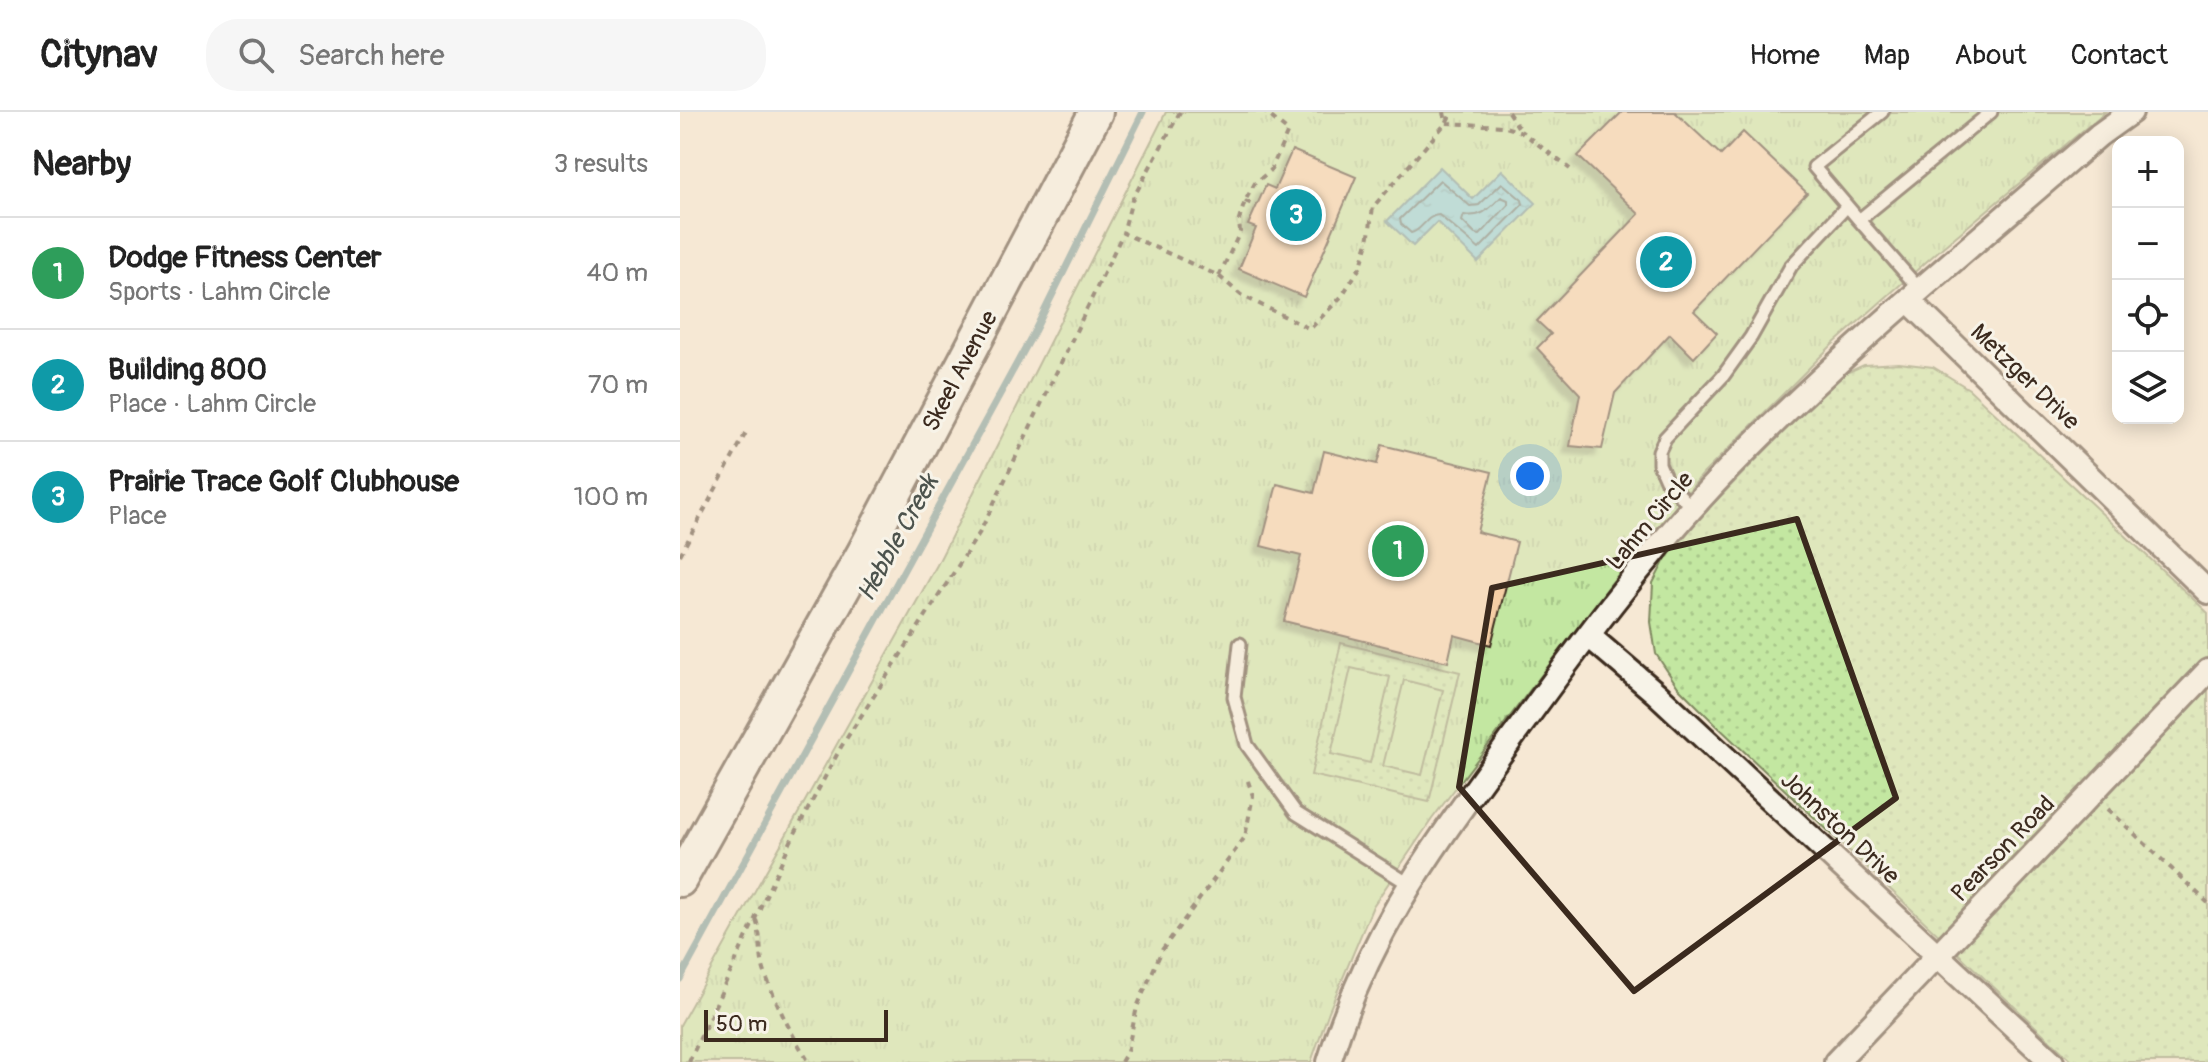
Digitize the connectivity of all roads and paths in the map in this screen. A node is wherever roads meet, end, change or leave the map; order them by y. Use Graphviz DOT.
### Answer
graph roads {
  1 [pos="1096,112"];
  2 [pos="1180,112"];
  3 [pos="1265,112"];
  4 [pos="1444,112"];
  5 [pos="1452,112"];
  6 [pos="1508,112"];
  7 [pos="1882,112"];
  8 [pos="2131,112"];
  9 [pos="1989,113"];
  10 [pos="1446,123"];
  11 [pos="1522,132"];
  12 [pos="1570,169"];
  13 [pos="1245,201"];
  14 [pos="1257,206"];
  15 [pos="1847,206"];
  16 [pos="1859,220"];
  17 [pos="1123,233"];
  18 [pos="1219,276"];
  19 [pos="1915,296"];
  20 [pos="748,429"];
  21 [pos="1693,509"];
  22 [pos="680,555"];
  23 [pos="2208,592"];
  24 [pos="1589,636"];
  25 [pos="1240,644"];
  26 [pos="2208,671"];
  27 [pos="1245,772"];
  28 [pos="2092,793"];
  29 [pos="680,880"];
  30 [pos="1409,884"];
  31 [pos="2208,903"];
  32 [pos="756,920"];
  33 [pos="1938,954"];
  34 [pos="689,1062"];
  35 [pos="809,1062"];
  36 [pos="1121,1062"];
  37 [pos="1329,1062"];
  38 [pos="1836,1062"];
  39 [pos="2052,1062"];
  1 -- 29 [label="street, Skeel Avenue"];
  2 -- 17 [label="path"];
  3 -- 13 [label="path"];
  4 -- 10 [label="path"];
  5 -- 10 [label="path"];
  6 -- 11 [label="path"];
  7 -- 15 [label="lane"];
  8 -- 19 [label="street, Lahm Circle"];
  9 -- 16 [label="lane"];
  10 -- 11 [label="path"];
  10 -- 18 [label="path"];
  11 -- 12 [label="path"];
  13 -- 14 [label="path"];
  13 -- 18 [label="path"];
  15 -- 16 [label="lane"];
  15 -- 21 [label="lane"];
  16 -- 19 [label="lane"];
  17 -- 18 [label="path"];
  17 -- 32 [label="path"];
  19 -- 21 [label="street, Lahm Circle"];
  19 -- 23 [label="street, Metzger Drive"];
  20 -- 22 [label="path"];
  21 -- 24 [label="street, Lahm Circle"];
  24 -- 30 [label="street, Lahm Circle"];
  24 -- 33 [label="street, Johnston Drive"];
  25 -- 30 [label="lane"];
  26 -- 28 [label="street, Pearson Road"];
  27 -- 36 [label="path"];
  28 -- 31 [label="path"];
  28 -- 33 [label="street, Pearson Road"];
  30 -- 37 [label="street, Lahm Circle"];
  32 -- 34 [label="path"];
  32 -- 35 [label="path"];
  33 -- 38 [label="street, Pearson Road"];
  33 -- 39 [label="street, Johnston Drive"];
}
